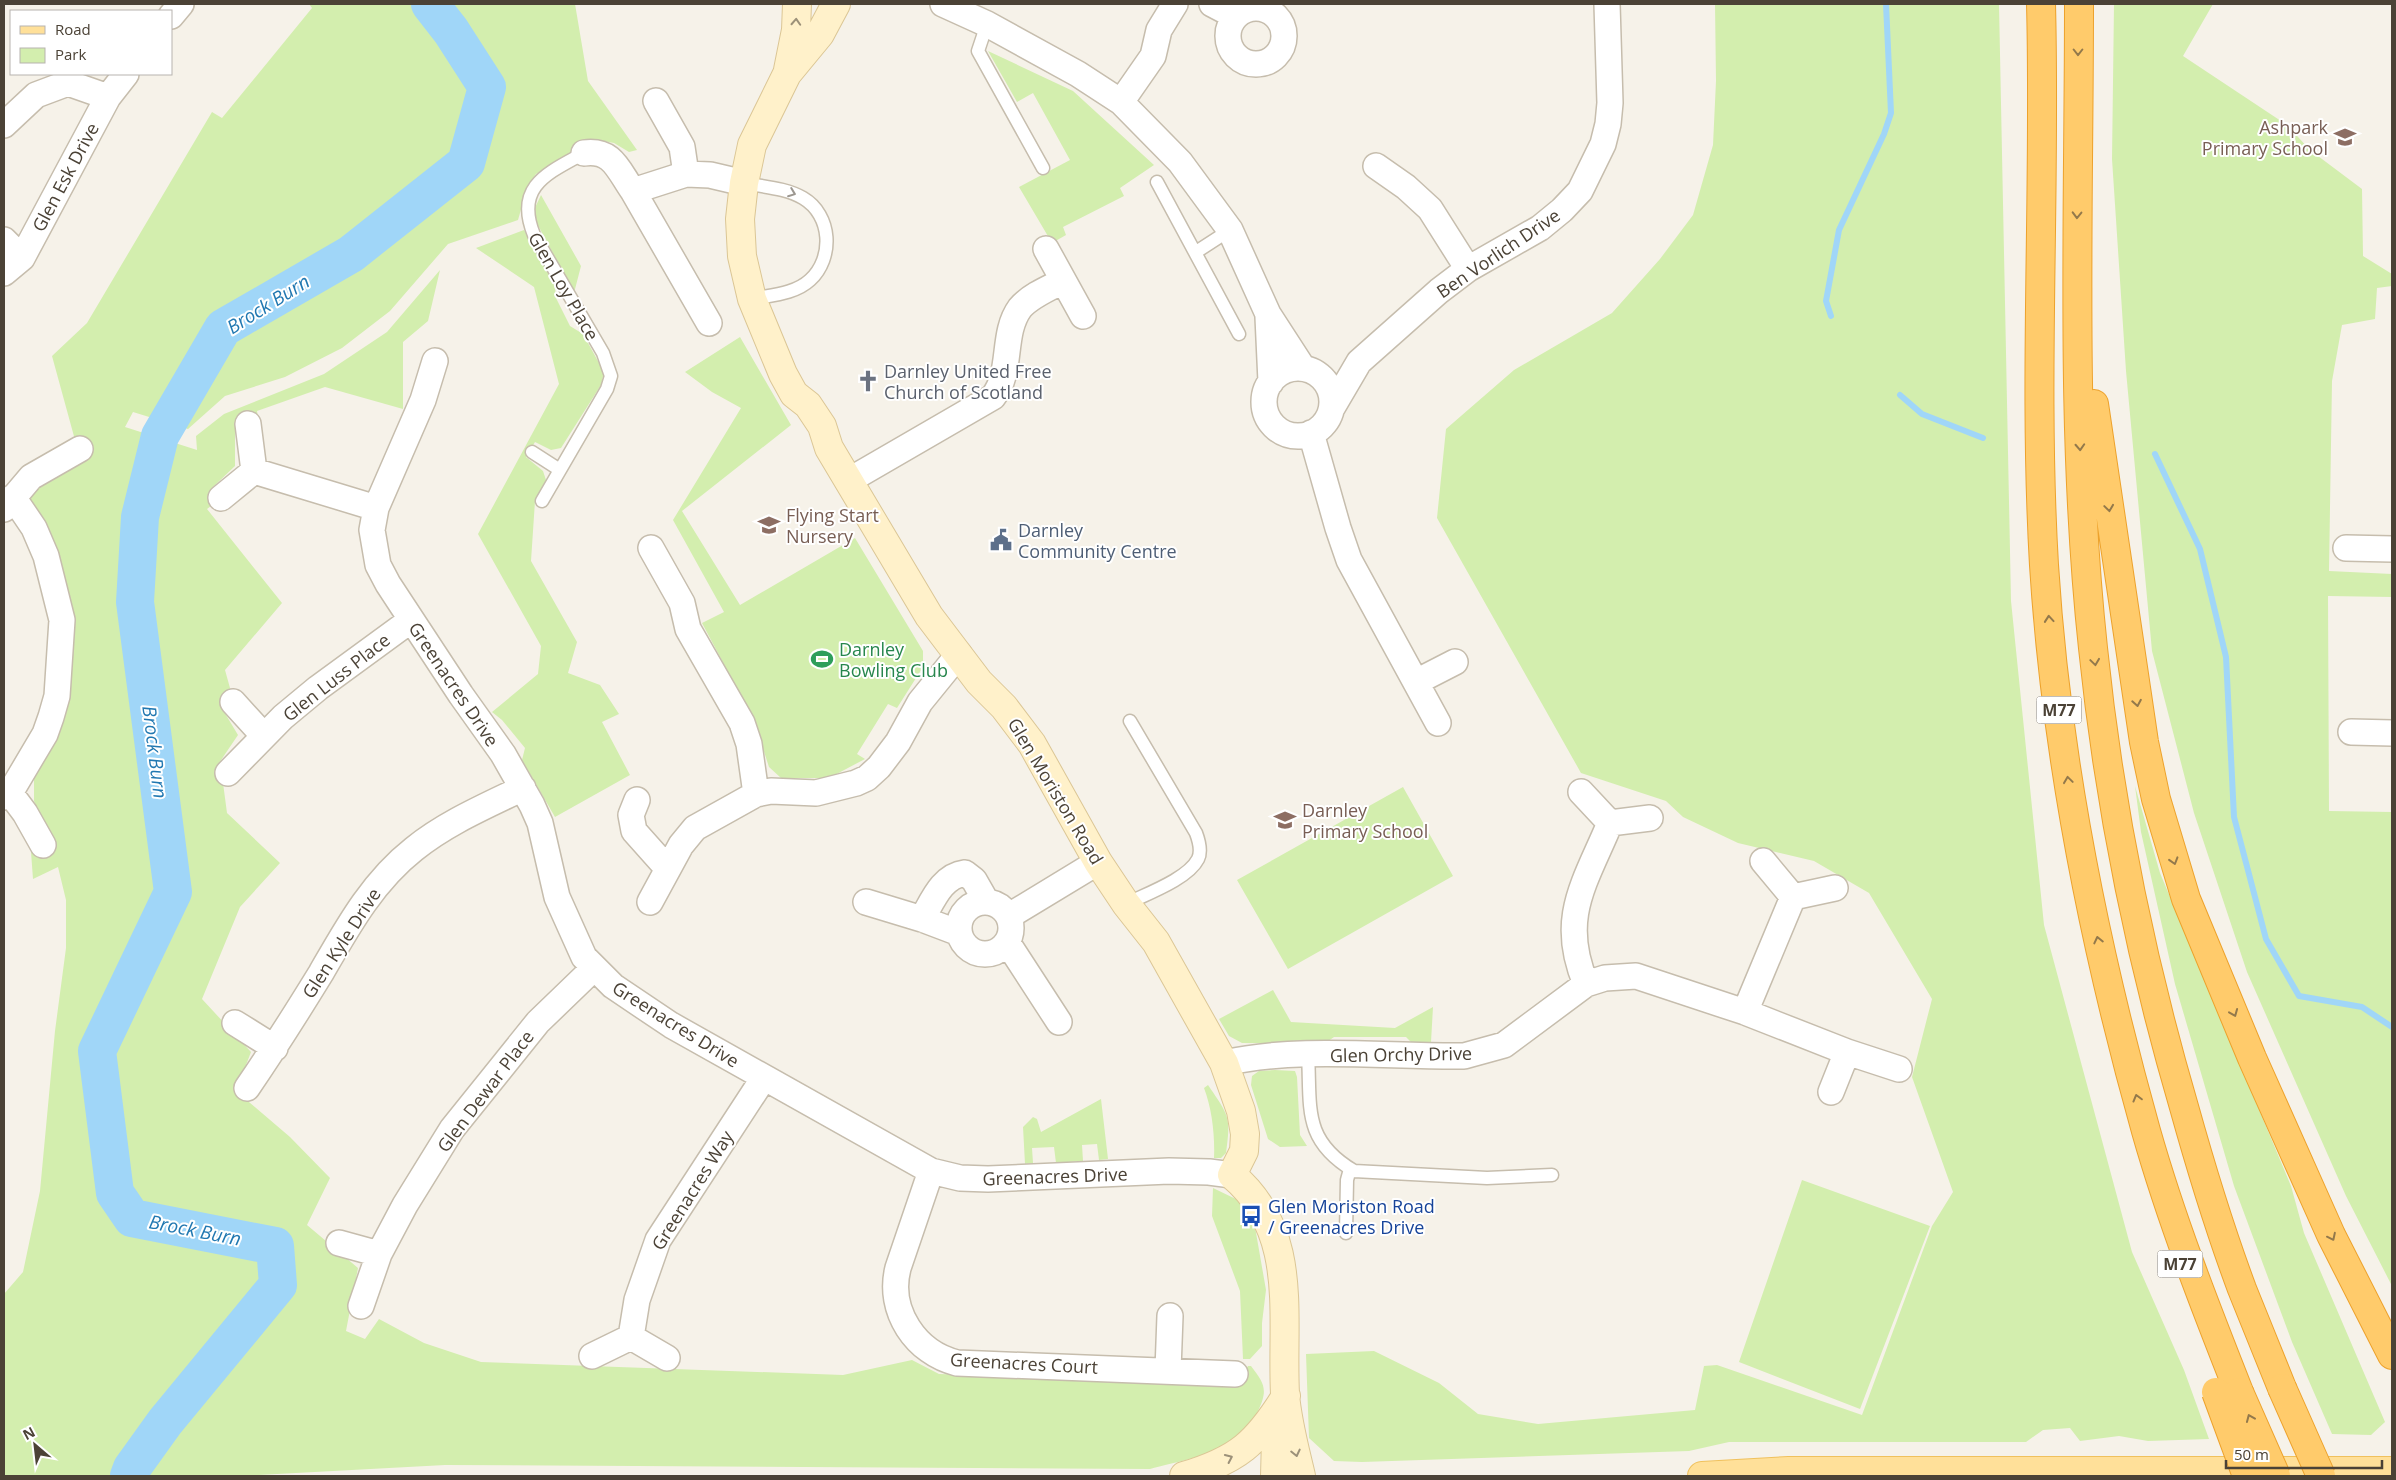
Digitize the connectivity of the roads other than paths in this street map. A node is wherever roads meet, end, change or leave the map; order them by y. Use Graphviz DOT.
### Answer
graph roads {
  1 [pos="181,4"];
  2 [pos="797,4"];
  3 [pos="836,4"];
  4 [pos="943,4"];
  5 [pos="1174,4"];
  6 [pos="1212,4"];
  7 [pos="1608,4"];
  8 [pos="2041,4"];
  9 [pos="2078,4"];
  10 [pos="172,15"];
  11 [pos="1235,16"];
  12 [pos="988,24"];
  13 [pos="787,74"];
  14 [pos="125,75"];
  15 [pos="108,97"];
  16 [pos="656,101"];
  17 [pos="1121,102"];
  18 [pos="4,125"];
  19 [pos="584,153"];
  20 [pos="1376,166"];
  21 [pos="1043,168"];
  22 [pos="686,174"];
  23 [pos="1157,182"];
  24 [pos="744,183"];
  25 [pos="634,191"];
  26 [pos="1230,230"];
  27 [pos="4,240"];
  28 [pos="1046,249"];
  29 [pos="1196,252"];
  30 [pos="13,265"];
  31 [pos="1468,269"];
  32 [pos="1063,281"];
  33 [pos="2076,287"];
  34 [pos="752,299"];
  35 [pos="1268,314"];
  36 [pos="1083,316"];
  37 [pos="709,323"];
  38 [pos="1239,334"];
  39 [pos="435,361"];
  40 [pos="1360,362"];
  41 [pos="1310,370"];
  42 [pos="1271,382"];
  43 [pos="1332,408"];
  44 [pos="248,424"];
  45 [pos="1311,433"];
  46 [pos="80,449"];
  47 [pos="532,452"];
  48 [pos="560,470"];
  49 [pos="254,472"];
  50 [pos="848,481"];
  51 [pos="221,498"];
  52 [pos="542,501"];
  53 [pos="8,503"];
  54 [pos="376,508"];
  55 [pos="651,548"];
  56 [pos="2346,548"];
  57 [pos="2392,550"];
  58 [pos="411,620"];
  59 [pos="958,654"];
  60 [pos="1455,662"];
  61 [pos="1416,682"];
  62 [pos="233,702"];
  63 [pos="1130,721"];
  64 [pos="1438,723"];
  65 [pos="2351,732"];
  66 [pos="2392,733"];
  67 [pos="264,736"];
  68 [pos="228,773"];
  69 [pos="523,788"];
  70 [pos="1581,792"];
  71 [pos="756,794"];
  72 [pos="7,795"];
  73 [pos="637,800"];
  74 [pos="1650,818"];
  75 [pos="1610,823"];
  76 [pos="43,845"];
  77 [pos="1763,861"];
  78 [pos="1098,862"];
  79 [pos="667,868"];
  80 [pos="1836,888"];
  81 [pos="1793,897"];
  82 [pos="986,901"];
  83 [pos="650,902"];
  84 [pos="866,902"];
  85 [pos="1126,904"];
  86 [pos="1009,916"];
  87 [pos="922,919"];
  88 [pos="959,933"];
  89 [pos="1007,942"];
  90 [pos="594,968"];
  91 [pos="1586,984"];
  92 [pos="1746,1012"];
  93 [pos="1059,1022"];
  94 [pos="235,1023"];
  95 [pos="275,1048"];
  96 [pos="1846,1052"];
  97 [pos="1308,1054"];
  98 [pos="1224,1063"];
  99 [pos="1899,1069"];
  100 [pos="763,1079"];
  101 [pos="247,1088"];
  102 [pos="1831,1092"];
  103 [pos="1350,1169"];
  104 [pos="931,1171"];
  105 [pos="1552,1175"];
  106 [pos="1232,1176"];
  107 [pos="1346,1233"];
  108 [pos="339,1243"];
  109 [pos="379,1254"];
  110 [pos="361,1306"];
  111 [pos="1170,1316"];
  112 [pos="631,1337"];
  113 [pos="2392,1355"];
  114 [pos="592,1356"];
  115 [pos="667,1358"];
  116 [pos="1168,1370"];
  117 [pos="1235,1374"];
  118 [pos="2228,1392"];
  119 [pos="1286,1396"];
  120 [pos="2392,1471"];
  121 [pos="1833,1475"];
  122 [pos="1184,1476"];
  123 [pos="1275,1476"];
  124 [pos="1301,1476"];
  125 [pos="1702,1476"];
  126 [pos="2247,1476"];
  127 [pos="2276,1476"];
  128 [pos="2321,1476"];
  1 -- 10 [label="street"];
  13 -- 2 [label="street, Glen Moriston Road, one-way"];
  3 -- 13 [label="street, Glen Moriston Road"];
  4 -- 12 [label="street"];
  5 -- 17 [label="street"];
  6 -- 11 [label="street"];
  7 -- 31 [label="street, Ben Vorlich Drive"];
  118 -- 8 [label="highway, M77, one-way"];
  9 -- 33 [label="highway, M77, one-way"];
  12 -- 17 [label="street"];
  12 -- 21 [label="lane"];
  13 -- 24 [label="street, Glen Moriston Road"];
  14 -- 15 [label="street, Glen Esk Drive"];
  15 -- 18 [label="street"];
  15 -- 30 [label="street, Glen Esk Drive"];
  16 -- 22 [label="street"];
  17 -- 26 [label="street"];
  19 -- 25 [label="street, Glen Loy Place"];
  19 -- 48 [label="lane, Glen Loy Place"];
  20 -- 31 [label="street"];
  22 -- 24 [label="street"];
  22 -- 25 [label="street"];
  23 -- 29 [label="lane"];
  24 -- 34 [label="street, Glen Moriston Road"];
  24 -- 34 [label="lane, one-way"];
  25 -- 37 [label="street, Glen Loy Place"];
  26 -- 29 [label="lane"];
  26 -- 35 [label="street"];
  27 -- 30 [label="street, Glen Esk Drive"];
  28 -- 32 [label="street"];
  29 -- 38 [label="lane"];
  31 -- 40 [label="street, Ben Vorlich Drive"];
  32 -- 36 [label="street"];
  32 -- 50 [label="street"];
  33 -- 113 [label="highway, M77, one-way"];
  33 -- 128 [label="highway, M77, one-way, bridge"];
  34 -- 50 [label="street, Glen Moriston Road"];
  35 -- 41 [label="street"];
  35 -- 42 [label="street"];
  39 -- 54 [label="street, Greenacres Drive"];
  40 -- 41 [label="street, Ben Vorlich Drive"];
  40 -- 43 [label="street, Ben Vorlich Drive"];
  41 -- 42 [label="street"];
  41 -- 43 [label="street"];
  42 -- 45 [label="street"];
  43 -- 45 [label="street"];
  44 -- 49 [label="street"];
  45 -- 61 [label="street"];
  46 -- 53 [label="street"];
  47 -- 48 [label="lane"];
  48 -- 52 [label="lane, Glen Loy Place"];
  49 -- 51 [label="street"];
  49 -- 54 [label="street"];
  50 -- 59 [label="street, Glen Moriston Road"];
  53 -- 72 [label="street"];
  54 -- 58 [label="street, Greenacres Drive"];
  55 -- 71 [label="street"];
  56 -- 57 [label="street"];
  58 -- 67 [label="street, Glen Luss Place"];
  58 -- 69 [label="street, Greenacres Drive"];
  59 -- 71 [label="street"];
  59 -- 78 [label="street, Glen Moriston Road"];
  60 -- 61 [label="street"];
  61 -- 64 [label="street"];
  62 -- 67 [label="street"];
  63 -- 85 [label="lane"];
  65 -- 66 [label="street"];
  67 -- 68 [label="street, Glen Luss Place"];
  69 -- 90 [label="street, Greenacres Drive"];
  69 -- 95 [label="street, Glen Kyle Drive"];
  70 -- 75 [label="street"];
  71 -- 79 [label="street"];
  72 -- 76 [label="street"];
  73 -- 79 [label="street"];
  74 -- 75 [label="street"];
  75 -- 91 [label="street"];
  77 -- 81 [label="street"];
  78 -- 85 [label="street, Glen Moriston Road"];
  78 -- 86 [label="street"];
  79 -- 83 [label="street"];
  80 -- 81 [label="street"];
  81 -- 92 [label="street"];
  82 -- 86 [label="street"];
  82 -- 87 [label="street"];
  82 -- 88 [label="street"];
  84 -- 87 [label="street"];
  85 -- 98 [label="street, Glen Moriston Road"];
  86 -- 89 [label="street"];
  87 -- 88 [label="street"];
  88 -- 89 [label="street"];
  89 -- 93 [label="street"];
  90 -- 100 [label="street, Greenacres Drive"];
  90 -- 109 [label="street, Glen Dewar Place"];
  91 -- 92 [label="street, Glen Orchy Drive"];
  91 -- 97 [label="street, Glen Orchy Drive"];
  92 -- 96 [label="street, Glen Orchy Drive"];
  94 -- 95 [label="street"];
  95 -- 101 [label="street, Glen Kyle Drive"];
  96 -- 99 [label="street, Glen Orchy Drive"];
  96 -- 102 [label="street"];
  97 -- 98 [label="street, Glen Orchy Drive"];
  97 -- 103 [label="lane"];
  98 -- 106 [label="street, Glen Moriston Road"];
  100 -- 104 [label="street, Greenacres Drive"];
  100 -- 112 [label="street, Greenacres Way"];
  103 -- 105 [label="lane"];
  103 -- 107 [label="lane"];
  104 -- 106 [label="street, Greenacres Drive"];
  104 -- 116 [label="street, Greenacres Court"];
  106 -- 119 [label="street"];
  108 -- 109 [label="street"];
  109 -- 110 [label="street, Glen Dewar Place"];
  111 -- 116 [label="street"];
  112 -- 114 [label="street"];
  112 -- 115 [label="street"];
  116 -- 117 [label="street, Greenacres Court"];
  118 -- 126 [label="highway, M77, bridge"];
  127 -- 118 [label="highway, M77, one-way, bridge"];
  122 -- 119 [label="street, one-way"];
  119 -- 123 [label="street"];
  119 -- 124 [label="street, one-way"];
  120 -- 121 [label="main road"];
  121 -- 125 [label="main road"];
}
